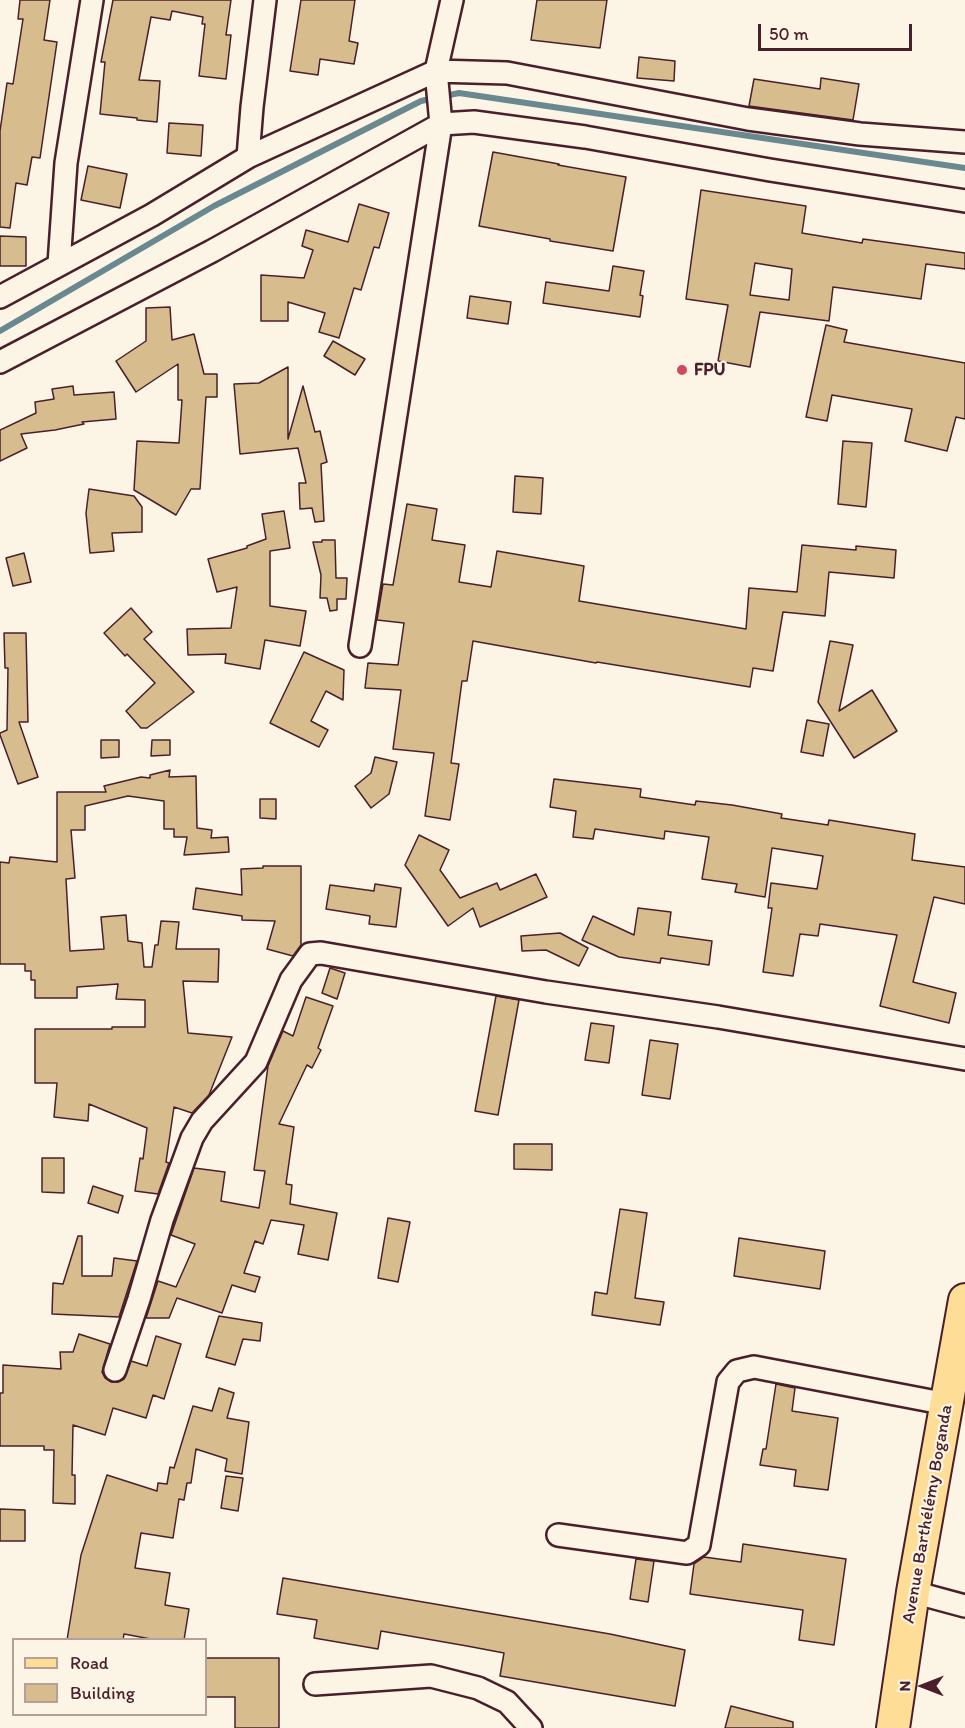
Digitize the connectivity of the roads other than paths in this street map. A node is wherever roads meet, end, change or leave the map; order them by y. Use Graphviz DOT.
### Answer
graph roads {
  1 [pos="92,0"];
  2 [pos="265,0"];
  3 [pos="452,0"];
  4 [pos="436,71"];
  5 [pos="441,124"];
  6 [pos="965,142"];
  7 [pos="248,157"];
  8 [pos="965,201"];
  9 [pos="59,264"];
  10 [pos="0,297"];
  11 [pos="0,362"];
  12 [pos="360,646"];
  13 [pos="965,1059"];
  14 [pos="965,1300"];
  15 [pos="115,1370"];
  16 [pos="947,1404"];
  17 [pos="558,1536"];
  18 [pos="914,1592"];
  19 [pos="965,1606"];
  20 [pos="315,1684"];
  21 [pos="531,1728"];
  22 [pos="893,1728"];
  1 -- 9 [label="street"];
  2 -- 7 [label="street"];
  3 -- 4 [label="street"];
  4 -- 5 [label="street"];
  4 -- 6 [label="street"];
  4 -- 7 [label="street"];
  5 -- 8 [label="street"];
  5 -- 11 [label="street"];
  5 -- 12 [label="street"];
  7 -- 9 [label="street"];
  9 -- 10 [label="street"];
  13 -- 15 [label="street"];
  14 -- 16 [label="main road, Avenue Barthélémy Boganda"];
  16 -- 17 [label="street"];
  16 -- 18 [label="main road, Avenue Barthélémy Boganda"];
  18 -- 19 [label="street"];
  18 -- 22 [label="main road, Avenue Barthélémy Boganda"];
  20 -- 21 [label="street"];
}
